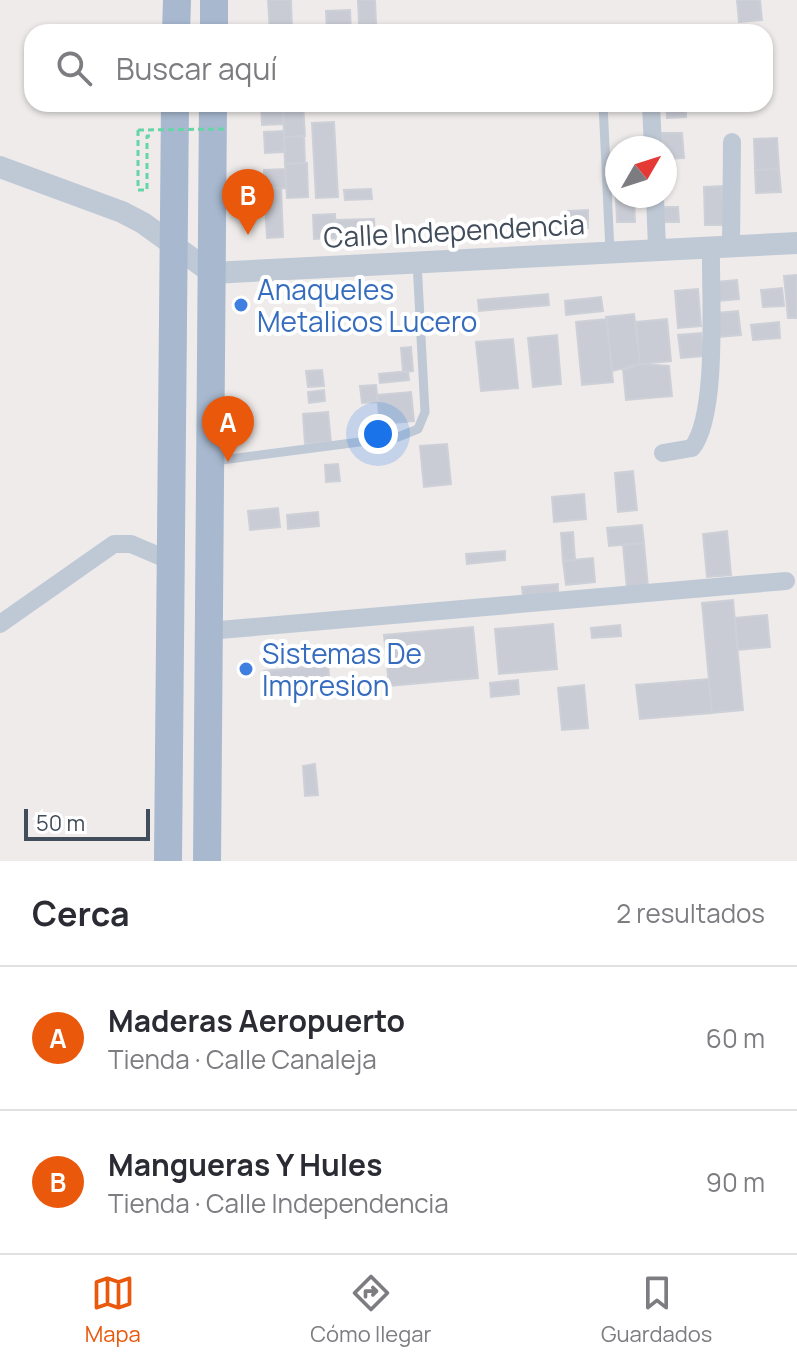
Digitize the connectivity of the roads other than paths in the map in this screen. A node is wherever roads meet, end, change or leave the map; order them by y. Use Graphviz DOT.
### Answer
graph roads {
  1 [pos="177,0"];
  2 [pos="214,0"];
  3 [pos="176,24"];
  4 [pos="214,24"];
  5 [pos="175,112"];
  6 [pos="213,112"];
  7 [pos="603,112"];
  8 [pos="651,112"];
  9 [pos="652,136"];
  10 [pos="732,142"];
  11 [pos="0,167"];
  12 [pos="655,208"];
  13 [pos="797,243"];
  14 [pos="721,246"];
  15 [pos="657,248"];
  16 [pos="176,249"];
  17 [pos="610,251"];
  18 [pos="417,261"];
  19 [pos="212,273"];
  20 [pos="663,453"];
  21 [pos="210,462"];
  22 [pos="171,561"];
  23 [pos="786,581"];
  24 [pos="0,624"];
  25 [pos="208,631"];
  26 [pos="168,861"];
  27 [pos="207,861"];
  1 -- 3 [label="main road"];
  2 -- 4 [label="main road"];
  5 -- 16 [label="main road"];
  6 -- 19 [label="main road"];
  7 -- 17 [label="lane"];
  8 -- 9 [label="street"];
  10 -- 14 [label="street"];
  11 -- 16 [label="street"];
  12 -- 15 [label="street"];
  13 -- 14 [label="street, Calle Independencia"];
  14 -- 15 [label="street, Calle Independencia"];
  14 -- 20 [label="street"];
  15 -- 17 [label="street, Calle Independencia"];
  16 -- 19 [label="street"];
  16 -- 22 [label="main road"];
  17 -- 18 [label="street, Calle Independencia"];
  18 -- 19 [label="street, Calle Independencia"];
  18 -- 21 [label="lane"];
  19 -- 21 [label="main road"];
  21 -- 25 [label="main road"];
  22 -- 24 [label="street"];
  22 -- 26 [label="main road"];
  23 -- 25 [label="street"];
  25 -- 27 [label="main road"];
}
